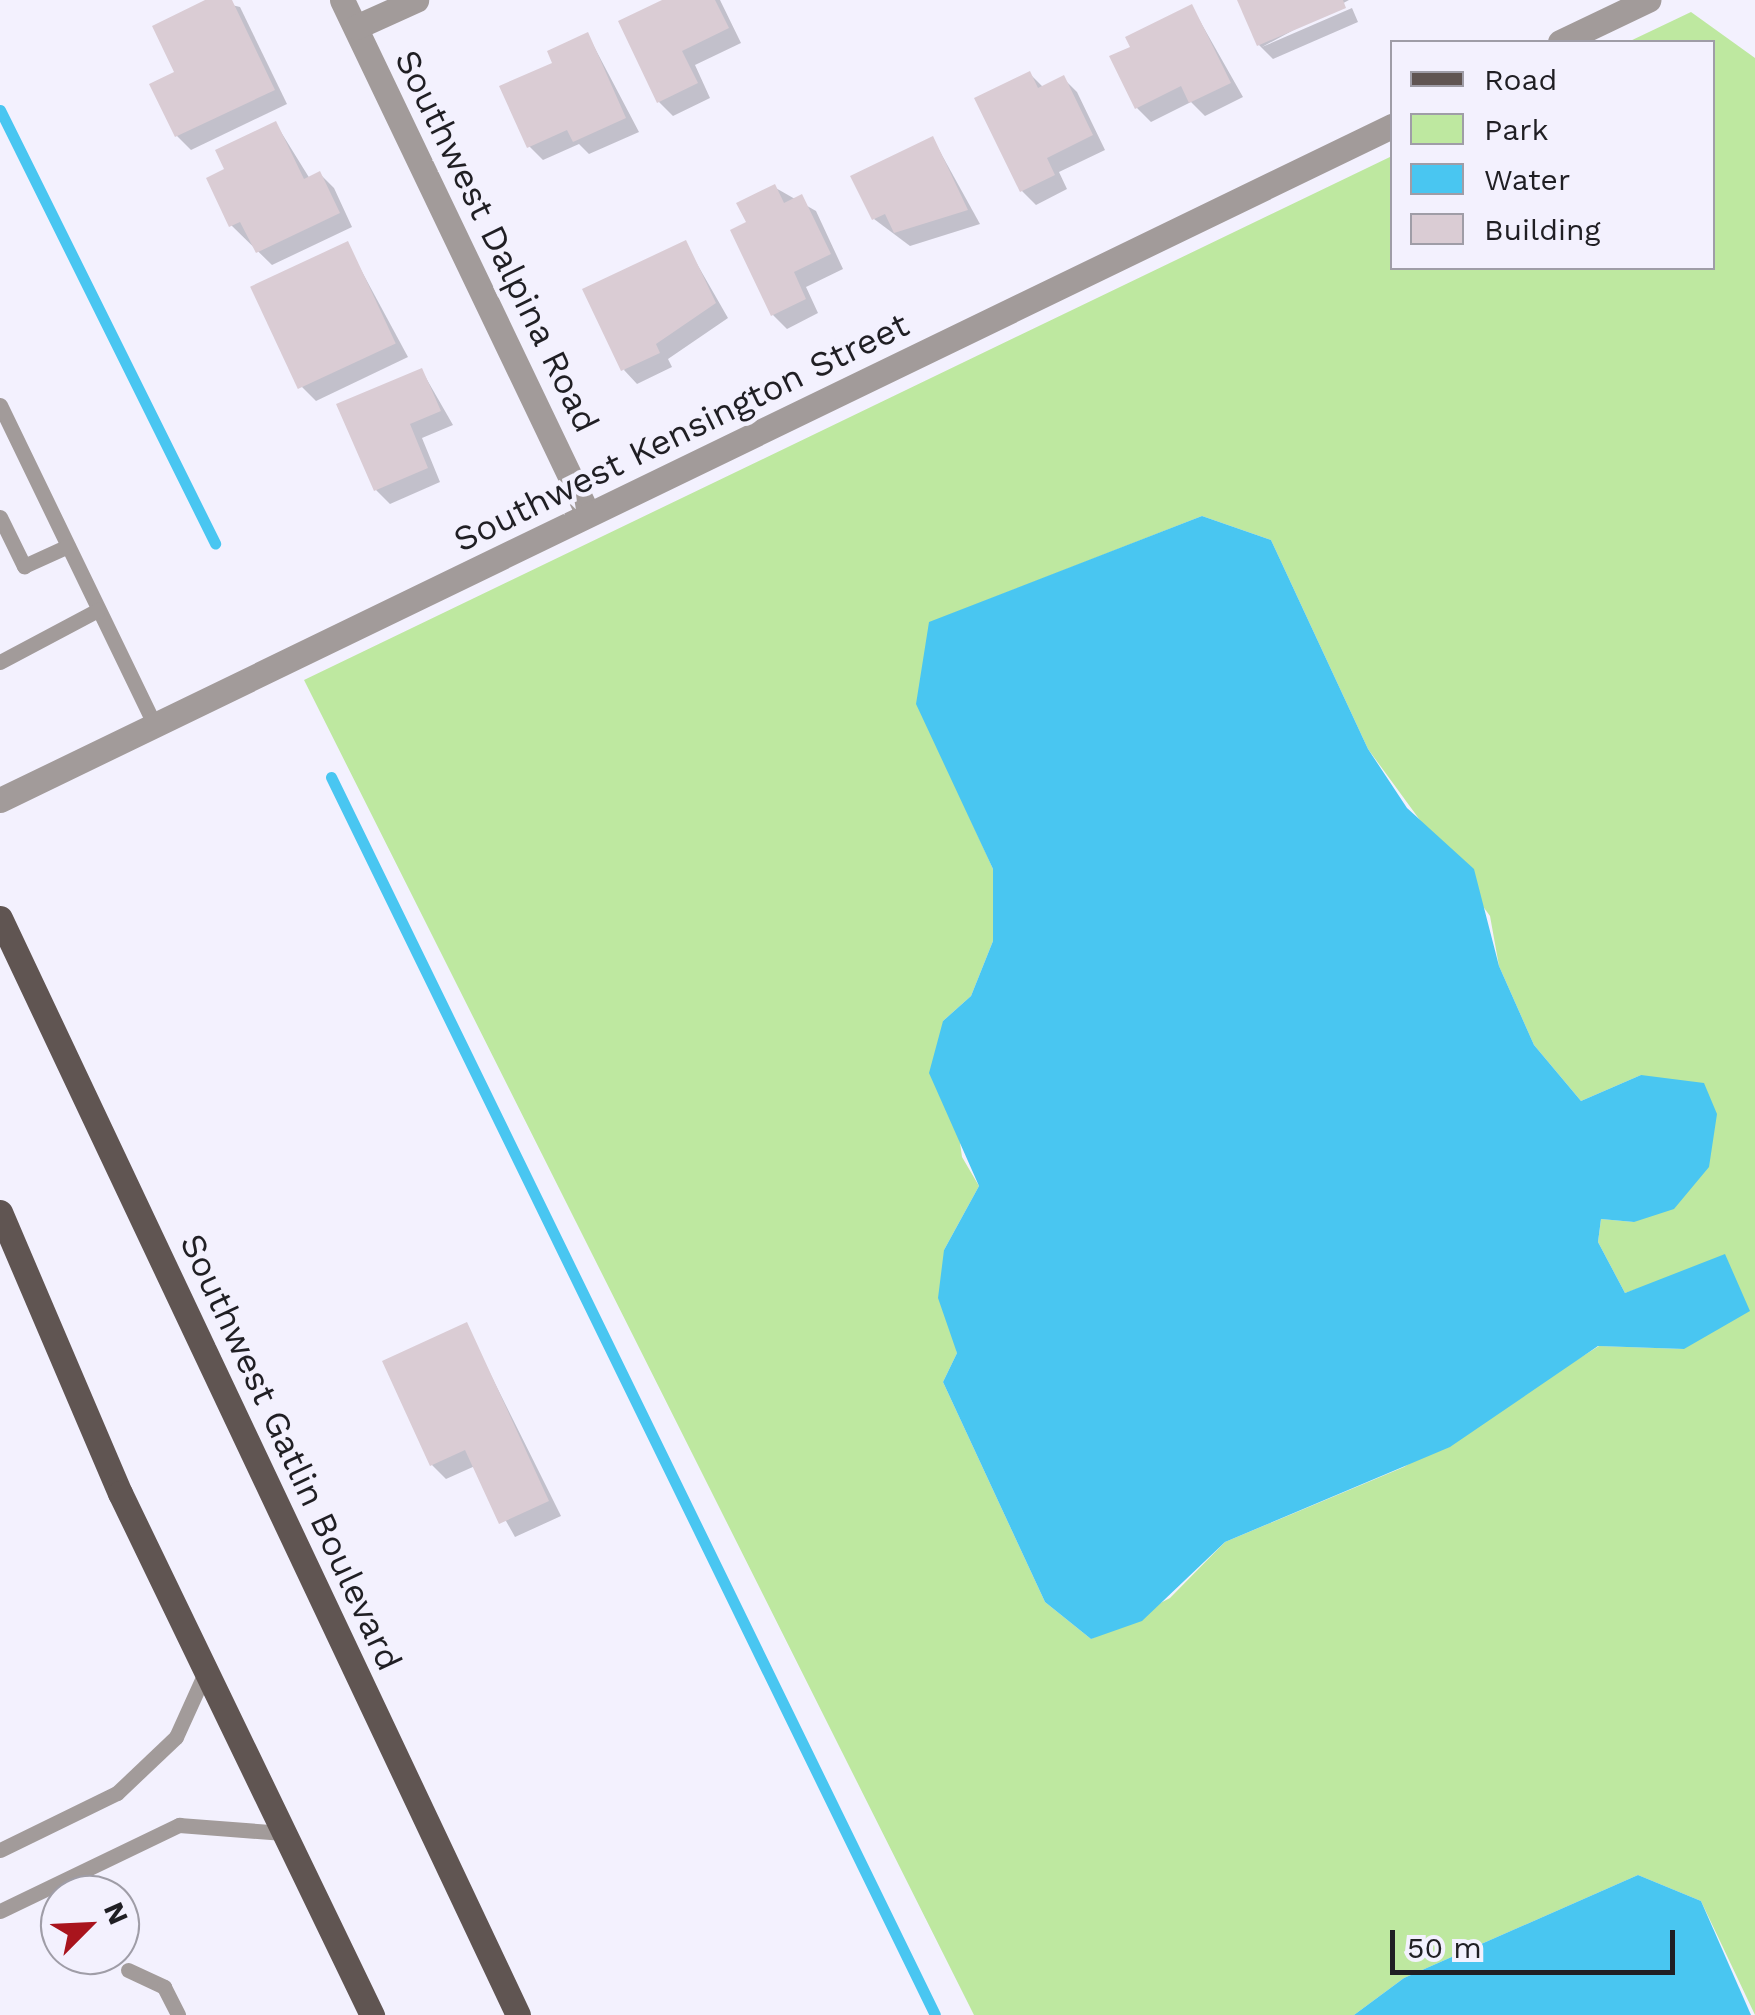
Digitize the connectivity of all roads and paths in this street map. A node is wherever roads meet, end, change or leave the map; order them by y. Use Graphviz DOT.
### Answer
graph roads {
  1 [pos="342,0"];
  2 [pos="416,0"];
  3 [pos="1648,0"];
  4 [pos="356,27"];
  5 [pos="1564,40"];
  6 [pos="1390,127"];
  7 [pos="0,405"];
  8 [pos="586,512"];
  9 [pos="0,517"];
  10 [pos="68,546"];
  11 [pos="98,610"];
  12 [pos="0,662"];
  13 [pos="156,728"];
  14 [pos="0,800"];
  15 [pos="0,918"];
  16 [pos="0,1212"];
  17 [pos="206,1671"];
  18 [pos="284,1833"];
  19 [pos="0,1850"];
  20 [pos="0,1911"];
  21 [pos="138,1975"];
  22 [pos="178,2015"];
  23 [pos="372,2015"];
  24 [pos="518,2015"];
  1 -- 4 [label="street, Southwest Dalpina Road"];
  2 -- 4 [label="street"];
  3 -- 5 [label="street"];
  4 -- 8 [label="street, Southwest Dalpina Road"];
  6 -- 8 [label="street, Southwest Kensington Street"];
  7 -- 10 [label="lane"];
  8 -- 13 [label="street, Southwest Kensington Street"];
  9 -- 10 [label="lane"];
  10 -- 11 [label="lane"];
  11 -- 12 [label="lane"];
  11 -- 13 [label="lane"];
  13 -- 14 [label="street, Southwest Kensington Street"];
  15 -- 24 [label="main road, Southwest Gatlin Boulevard"];
  16 -- 17 [label="main road"];
  17 -- 18 [label="main road"];
  17 -- 19 [label="lane"];
  18 -- 20 [label="lane"];
  18 -- 23 [label="main road"];
  21 -- 22 [label="lane"];
}
